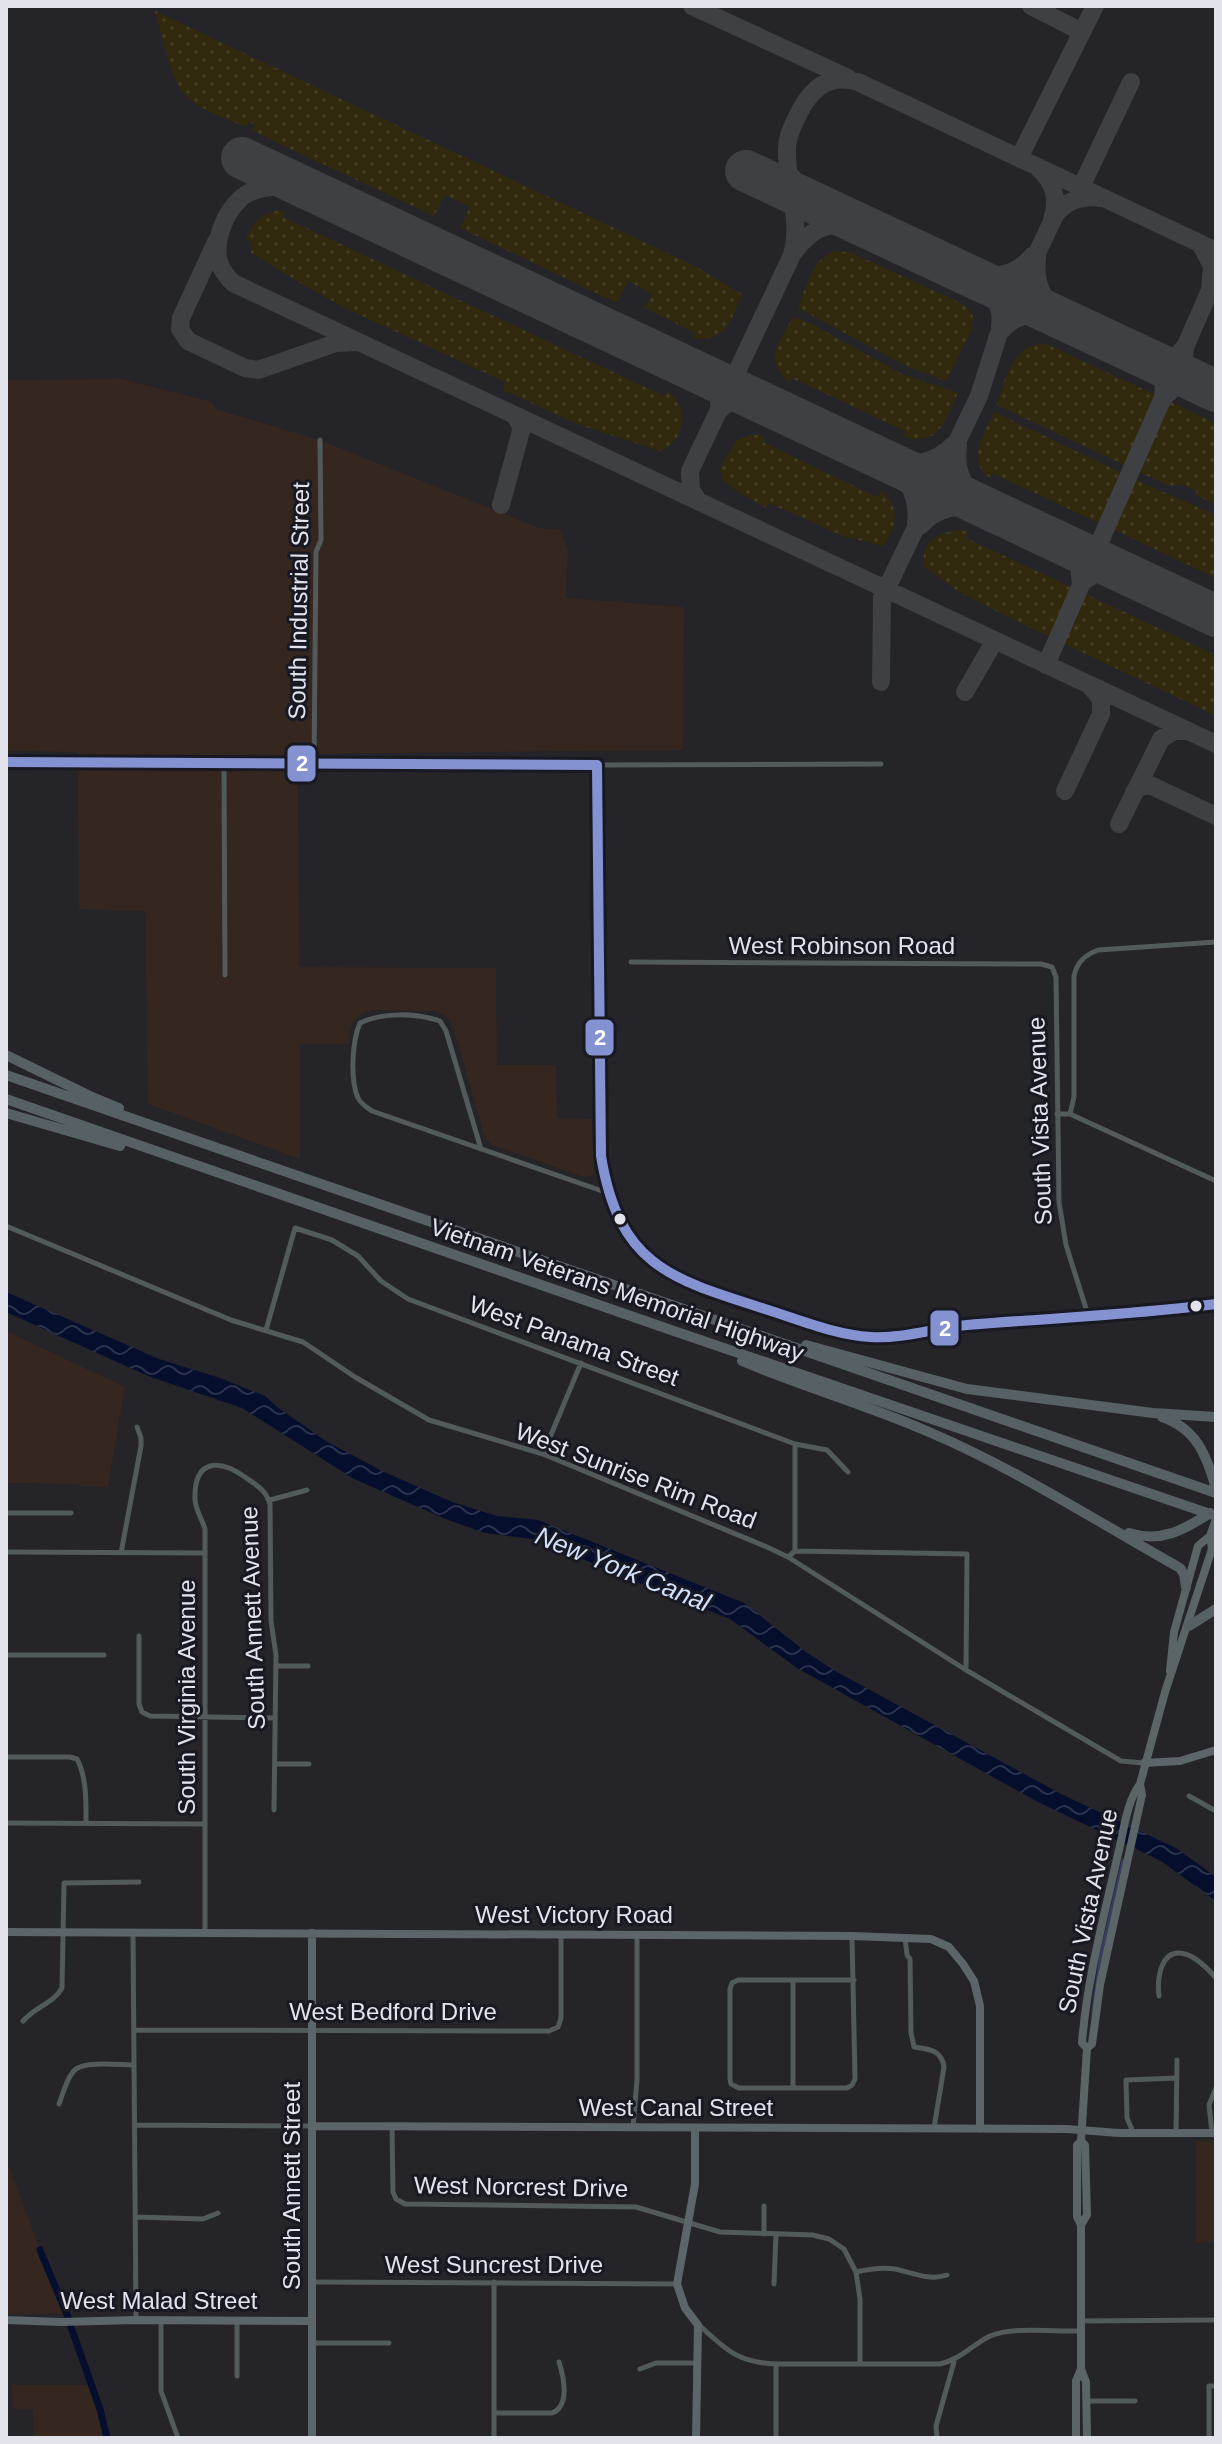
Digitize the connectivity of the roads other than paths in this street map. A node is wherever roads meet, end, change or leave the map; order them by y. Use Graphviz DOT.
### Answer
graph roads {
  1 [pos="320,440"];
  2 [pos="6,762"];
  3 [pos="224,762"];
  4 [pos="314,763"];
  5 [pos="881,764"];
  6 [pos="597,765"];
  7 [pos="1216,942"];
  8 [pos="631,962"];
  9 [pos="1052,967"];
  10 [pos="225,975"];
  11 [pos="6,1055"];
  12 [pos="6,1075"];
  13 [pos="6,1099"];
  14 [pos="6,1113"];
  15 [pos="1057,1114"];
  16 [pos="1070,1114"];
  17 [pos="481,1149"];
  18 [pos="243,1157"];
  19 [pos="1216,1181"];
  20 [pos="608,1193"];
  21 [pos="305,1204"];
  22 [pos="6,1226"];
  23 [pos="1216,1304"];
  24 [pos="1089,1318"];
  25 [pos="738,1328"];
  26 [pos="266,1330"];
  27 [pos="674,1331"];
  28 [pos="581,1363"];
  29 [pos="1153,1413"];
  30 [pos="1216,1417"];
  31 [pos="137,1427"];
  32 [pos="795,1444"];
  33 [pos="543,1454"];
  34 [pos="208,1467"];
  35 [pos="848,1472"];
  36 [pos="307,1490"];
  37 [pos="1216,1491"];
  38 [pos="270,1500"];
  39 [pos="1216,1509"];
  40 [pos="6,1513"];
  41 [pos="71,1513"];
  42 [pos="1216,1518"];
  43 [pos="1115,1530"];
  44 [pos="1210,1536"];
  45 [pos="795,1551"];
  46 [pos="6,1552"];
  47 [pos="121,1553"];
  48 [pos="205,1553"];
  49 [pos="788,1557"];
  50 [pos="1186,1587"];
  51 [pos="1216,1609"];
  52 [pos="1189,1626"];
  53 [pos="139,1636"];
  54 [pos="6,1655"];
  55 [pos="104,1655"];
  56 [pos="276,1666"];
  57 [pos="308,1666"];
  58 [pos="966,1670"];
  59 [pos="1168,1684"];
  60 [pos="205,1716"];
  61 [pos="275,1718"];
  62 [pos="1216,1750"];
  63 [pos="6,1757"];
  64 [pos="1144,1763"];
  65 [pos="275,1764"];
  66 [pos="309,1764"];
  67 [pos="1140,1784"];
  68 [pos="1189,1796"];
  69 [pos="1215,1809"];
  70 [pos="274,1810"];
  71 [pos="6,1823"];
  72 [pos="86,1823"];
  73 [pos="205,1824"];
  74 [pos="139,1882"];
  75 [pos="6,1932"];
  76 [pos="63,1933"];
  77 [pos="133,1933"];
  78 [pos="205,1933"];
  79 [pos="312,1933"];
  80 [pos="561,1935"];
  81 [pos="637,1936"];
  82 [pos="852,1936"];
  83 [pos="905,1937"];
  84 [pos="1216,1978"];
  85 [pos="793,1980"];
  86 [pos="854,1980"];
  87 [pos="1159,1996"];
  88 [pos="23,2021"];
  89 [pos="134,2030"];
  90 [pos="312,2030"];
  91 [pos="1087,2048"];
  92 [pos="1177,2060"];
  93 [pos="134,2065"];
  94 [pos="1177,2078"];
  95 [pos="793,2088"];
  96 [pos="1216,2088"];
  97 [pos="59,2104"];
  98 [pos="135,2125"];
  99 [pos="312,2126"];
  100 [pos="392,2126"];
  101 [pos="633,2128"];
  102 [pos="695,2128"];
  103 [pos="934,2129"];
  104 [pos="980,2129"];
  105 [pos="1081,2129"];
  106 [pos="1133,2133"];
  107 [pos="1176,2133"];
  108 [pos="1214,2133"];
  109 [pos="764,2206"];
  110 [pos="218,2213"];
  111 [pos="136,2217"];
  112 [pos="688,2223"];
  113 [pos="764,2234"];
  114 [pos="776,2234"];
  115 [pos="856,2272"];
  116 [pos="947,2275"];
  117 [pos="312,2282"];
  118 [pos="494,2282"];
  119 [pos="677,2284"];
  120 [pos="774,2284"];
  121 [pos="6,2320"];
  122 [pos="136,2320"];
  123 [pos="1216,2320"];
  124 [pos="161,2321"];
  125 [pos="237,2321"];
  126 [pos="312,2321"];
  127 [pos="1080,2321"];
  128 [pos="698,2325"];
  129 [pos="1080,2331"];
  130 [pos="312,2343"];
  131 [pos="389,2343"];
  132 [pos="954,2361"];
  133 [pos="559,2362"];
  134 [pos="697,2363"];
  135 [pos="776,2364"];
  136 [pos="860,2364"];
  137 [pos="640,2369"];
  138 [pos="1081,2369"];
  139 [pos="237,2376"];
  140 [pos="1212,2386"];
  141 [pos="1087,2401"];
  142 [pos="1135,2401"];
  143 [pos="494,2413"];
  144 [pos="178,2438"];
  145 [pos="312,2438"];
  146 [pos="494,2438"];
  147 [pos="696,2438"];
  148 [pos="776,2438"];
  149 [pos="937,2438"];
  150 [pos="1076,2438"];
  151 [pos="1087,2438"];
  152 [pos="1209,2438"];
  1 -- 4 [label="street, South Industrial Street"];
  2 -- 3 [label="street"];
  3 -- 4 [label="street"];
  3 -- 10 [label="street"];
  4 -- 6 [label="street"];
  5 -- 6 [label="street"];
  6 -- 20 [label="street"];
  7 -- 16 [label="street"];
  8 -- 9 [label="street, West Robinson Road"];
  9 -- 15 [label="street, South Vista Avenue"];
  11 -- 18 [label="highway"];
  12 -- 18 [label="highway, Vietnam Veterans Memorial Highway"];
  13 -- 21 [label="highway, Vietnam Veterans Memorial Highway"];
  14 -- 21 [label="highway"];
  15 -- 16 [label="street"];
  15 -- 24 [label="street, South Vista Avenue"];
  16 -- 19 [label="street"];
  17 -- 17 [label="street"];
  17 -- 20 [label="street"];
  18 -- 25 [label="highway, Vietnam Veterans Memorial Highway"];
  20 -- 24 [label="street"];
  21 -- 27 [label="highway, Vietnam Veterans Memorial Highway"];
  22 -- 26 [label="street, West Sunrise Rim Road"];
  23 -- 24 [label="street"];
  25 -- 29 [label="highway"];
  25 -- 37 [label="highway, Vietnam Veterans Memorial Highway"];
  26 -- 28 [label="street, West Panama Street"];
  26 -- 33 [label="street, West Sunrise Rim Road"];
  27 -- 42 [label="highway, Vietnam Veterans Memorial Highway"];
  27 -- 43 [label="highway"];
  28 -- 32 [label="street, West Panama Street"];
  28 -- 33 [label="street"];
  29 -- 30 [label="highway"];
  29 -- 37 [label="highway"];
  31 -- 47 [label="street"];
  32 -- 35 [label="street, West Panama Street"];
  32 -- 45 [label="street"];
  33 -- 49 [label="street, West Sunrise Rim Road"];
  34 -- 38 [label="street, South Annett Avenue"];
  34 -- 48 [label="street, South Virginia Avenue"];
  36 -- 38 [label="street"];
  38 -- 56 [label="street, South Annett Avenue"];
  39 -- 43 [label="highway"];
  40 -- 41 [label="street"];
  42 -- 44 [label="main road, South Vista Avenue"];
  43 -- 50 [label="highway"];
  44 -- 50 [label="main road, South Vista Avenue"];
  44 -- 52 [label="main road, South Vista Avenue"];
  45 -- 49 [label="street"];
  45 -- 58 [label="street"];
  46 -- 47 [label="street"];
  47 -- 48 [label="street"];
  48 -- 60 [label="street, South Virginia Avenue"];
  49 -- 58 [label="street, West Sunrise Rim Road"];
  50 -- 59 [label="main road, South Vista Avenue"];
  51 -- 52 [label="highway"];
  52 -- 59 [label="main road, South Vista Avenue"];
  53 -- 60 [label="street"];
  54 -- 55 [label="street"];
  56 -- 57 [label="street"];
  56 -- 61 [label="street, South Annett Avenue"];
  58 -- 64 [label="street, West Sunrise Rim Road"];
  59 -- 64 [label="main road, South Vista Avenue"];
  60 -- 61 [label="street"];
  60 -- 73 [label="street, South Virginia Avenue"];
  61 -- 65 [label="street, South Annett Avenue"];
  62 -- 64 [label="street"];
  63 -- 72 [label="street"];
  64 -- 67 [label="main road, South Vista Avenue"];
  65 -- 66 [label="street"];
  65 -- 70 [label="street, South Annett Avenue"];
  67 -- 91 [label="main road, South Vista Avenue"];
  67 -- 91 [label="main road, South Vista Avenue"];
  68 -- 69 [label="street"];
  71 -- 72 [label="street"];
  72 -- 73 [label="street"];
  73 -- 78 [label="street, South Virginia Avenue"];
  74 -- 76 [label="street"];
  75 -- 76 [label="street, West Victory Road"];
  76 -- 77 [label="street, West Victory Road"];
  76 -- 88 [label="street"];
  77 -- 78 [label="street, West Victory Road"];
  77 -- 89 [label="street"];
  78 -- 79 [label="street, West Victory Road"];
  79 -- 80 [label="street, West Victory Road"];
  79 -- 90 [label="street, South Annett Street"];
  80 -- 81 [label="street, West Victory Road"];
  80 -- 90 [label="street, West Bedford Drive"];
  81 -- 82 [label="street, West Victory Road"];
  81 -- 101 [label="street"];
  82 -- 83 [label="street, West Victory Road"];
  82 -- 86 [label="street"];
  83 -- 103 [label="street"];
  83 -- 104 [label="street, West Victory Road"];
  84 -- 87 [label="street"];
  85 -- 86 [label="street"];
  85 -- 95 [label="street"];
  85 -- 95 [label="street"];
  86 -- 95 [label="street"];
  89 -- 90 [label="street, West Bedford Drive"];
  89 -- 93 [label="street"];
  90 -- 99 [label="street, South Annett Street"];
  91 -- 105 [label="main road, South Vista Avenue"];
  92 -- 94 [label="street"];
  93 -- 97 [label="street"];
  93 -- 98 [label="street"];
  94 -- 106 [label="street"];
  94 -- 107 [label="street"];
  96 -- 108 [label="street"];
  98 -- 99 [label="street, West Canal Street"];
  98 -- 111 [label="street"];
  99 -- 100 [label="street, West Canal Street"];
  99 -- 117 [label="street, South Annett Street"];
  100 -- 101 [label="street, West Canal Street"];
  100 -- 112 [label="street, West Norcrest Drive"];
  101 -- 102 [label="street, West Canal Street"];
  102 -- 103 [label="street, West Canal Street"];
  102 -- 112 [label="street"];
  103 -- 104 [label="street, West Canal Street"];
  104 -- 105 [label="street, West Canal Street"];
  105 -- 106 [label="street, West Canal Street"];
  105 -- 127 [label="main road, South Vista Avenue"];
  106 -- 107 [label="street, West Canal Street"];
  107 -- 108 [label="street, West Canal Street"];
  109 -- 113 [label="street"];
  110 -- 111 [label="street"];
  111 -- 122 [label="street"];
  112 -- 113 [label="street, West Norcrest Drive"];
  112 -- 119 [label="street"];
  113 -- 114 [label="street, West Norcrest Drive"];
  114 -- 115 [label="street, West Norcrest Drive"];
  114 -- 120 [label="street"];
  115 -- 116 [label="street"];
  115 -- 136 [label="street"];
  117 -- 118 [label="street, West Suncrest Drive"];
  117 -- 126 [label="street, South Annett Street"];
  118 -- 119 [label="street, West Suncrest Drive"];
  118 -- 143 [label="street"];
  119 -- 128 [label="street"];
  121 -- 122 [label="street, West Malad Street"];
  122 -- 124 [label="street, West Malad Street"];
  123 -- 127 [label="street"];
  124 -- 125 [label="street, West Malad Street"];
  124 -- 144 [label="street"];
  125 -- 126 [label="street, West Malad Street"];
  125 -- 139 [label="street"];
  126 -- 130 [label="street, South Annett Street"];
  127 -- 129 [label="main road, South Vista Avenue"];
  128 -- 134 [label="street"];
  128 -- 135 [label="street"];
  129 -- 132 [label="street"];
  129 -- 138 [label="main road, South Vista Avenue"];
  130 -- 131 [label="street"];
  130 -- 145 [label="street, South Annett Street"];
  132 -- 136 [label="street"];
  132 -- 149 [label="street"];
  133 -- 143 [label="street"];
  134 -- 137 [label="street"];
  134 -- 147 [label="street"];
  135 -- 136 [label="street"];
  135 -- 148 [label="street"];
  138 -- 141 [label="main road, South Vista Avenue"];
  138 -- 150 [label="main road, South Vista Avenue"];
  140 -- 152 [label="street"];
  141 -- 142 [label="street"];
  141 -- 151 [label="main road, South Vista Avenue"];
  143 -- 146 [label="street"];
}
